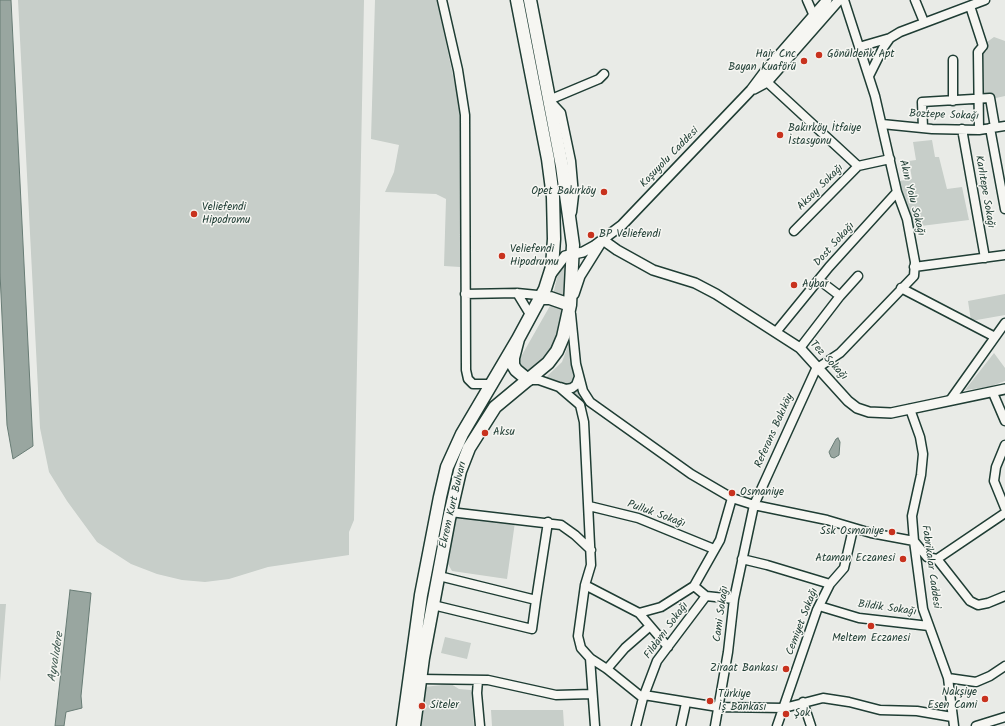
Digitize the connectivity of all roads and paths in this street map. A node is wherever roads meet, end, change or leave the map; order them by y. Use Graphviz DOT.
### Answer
graph roads {
  1 [pos="442,0"];
  2 [pos="517,0"];
  3 [pos="530,0"];
  4 [pos="807,0"];
  5 [pos="827,0"];
  6 [pos="839,0"];
  7 [pos="844,0"];
  8 [pos="915,0"];
  9 [pos="985,0"];
  10 [pos="967,4"];
  11 [pos="814,16"];
  12 [pos="924,22"];
  13 [pos="890,38"];
  14 [pos="859,47"];
  15 [pos="952,60"];
  16 [pos="604,74"];
  17 [pos="869,76"];
  18 [pos="767,82"];
  19 [pos="751,90"];
  20 [pos="979,99"];
  21 [pos="549,100"];
  22 [pos="953,100"];
  23 [pos="882,124"];
  24 [pos="1005,126"];
  25 [pos="993,127"];
  26 [pos="923,128"];
  27 [pos="962,129"];
  28 [pos="979,130"];
  29 [pos="890,159"];
  30 [pos="858,166"];
  31 [pos="897,192"];
  32 [pos="1005,209"];
  33 [pos="794,231"];
  34 [pos="603,240"];
  35 [pos="574,253"];
  36 [pos="1005,256"];
  37 [pos="985,258"];
  38 [pos="914,266"];
  39 [pos="858,276"];
  40 [pos="548,278"];
  41 [pos="819,280"];
  42 [pos="901,288"];
  43 [pos="517,293"];
  44 [pos="465,294"];
  45 [pos="840,296"];
  46 [pos="542,298"];
  47 [pos="570,305"];
  48 [pos="531,316"];
  49 [pos="1005,323"];
  50 [pos="776,332"];
  51 [pos="995,337"];
  52 [pos="518,339"];
  53 [pos="800,348"];
  54 [pos="819,368"];
  55 [pos="579,377"];
  56 [pos="528,380"];
  57 [pos="491,384"];
  58 [pos="559,387"];
  59 [pos="1004,390"];
  60 [pos="994,393"];
  61 [pos="951,399"];
  62 [pos="590,402"];
  63 [pos="580,405"];
  64 [pos="910,409"];
  65 [pos="1005,421"];
  66 [pos="1005,446"];
  67 [pos="732,498"];
  68 [pos="754,505"];
  69 [pos="588,506"];
  70 [pos="1005,508"];
  71 [pos="450,512"];
  72 [pos="1005,513"];
  73 [pos="548,522"];
  74 [pos="853,529"];
  75 [pos="914,541"];
  76 [pos="714,549"];
  77 [pos="591,550"];
  78 [pos="742,559"];
  79 [pos="937,559"];
  80 [pos="439,576"];
  81 [pos="830,584"];
  82 [pos="585,585"];
  83 [pos="694,586"];
  84 [pos="706,596"];
  85 [pos="1005,596"];
  86 [pos="734,599"];
  87 [pos="536,600"];
  88 [pos="433,605"];
  89 [pos="819,606"];
  90 [pos="639,613"];
  91 [pos="649,626"];
  92 [pos="929,626"];
  93 [pos="668,647"];
  94 [pos="590,658"];
  95 [pos="1005,666"];
  96 [pos="607,669"];
  97 [pos="948,678"];
  98 [pos="420,679"];
  99 [pos="478,680"];
  100 [pos="592,694"];
  101 [pos="643,697"];
  102 [pos="803,702"];
  103 [pos="686,703"];
  104 [pos="718,707"];
  105 [pos="784,708"];
  106 [pos="952,717"];
  107 [pos="1005,717"];
  108 [pos="403,726"];
  109 [pos="414,726"];
  110 [pos="480,726"];
  111 [pos="595,726"];
  112 [pos="636,726"];
  113 [pos="681,726"];
  114 [pos="715,726"];
  115 [pos="777,726"];
  116 [pos="811,726"];
  117 [pos="954,726"];
  118 [pos="976,726"];
  1 -- 44 [label="street"];
  2 -- 40 [label="main road, Ekrem Kurt Bulvarı"];
  3 -- 21 [label="main road, Ekrem Kurt Bulvarı"];
  4 -- 11 [label="street"];
  5 -- 11 [label="street, Koşuyolu Caddesi"];
  6 -- 18 [label="street, Koşuyolu Caddesi"];
  7 -- 14 [label="street, Akın Yolu Sokağı"];
  8 -- 12 [label="street"];
  9 -- 10 [label="street"];
  10 -- 12 [label="street"];
  10 -- 20 [label="street"];
  11 -- 19 [label="street, Koşuyolu Caddesi"];
  12 -- 13 [label="street"];
  13 -- 14 [label="street"];
  13 -- 17 [label="street"];
  14 -- 17 [label="street, Akın Yolu Sokağı"];
  15 -- 22 [label="street"];
  16 -- 21 [label="street"];
  17 -- 23 [label="street, Akın Yolu Sokağı"];
  18 -- 19 [label="street, Koşuyolu Caddesi"];
  18 -- 30 [label="street"];
  19 -- 34 [label="street, Koşuyolu Caddesi"];
  20 -- 22 [label="street"];
  20 -- 25 [label="street"];
  20 -- 28 [label="street"];
  21 -- 35 [label="main road, Ekrem Kurt Bulvarı"];
  22 -- 26 [label="street"];
  23 -- 26 [label="street, Boztepe Sokağı"];
  23 -- 29 [label="street, Akın Yolu Sokağı"];
  24 -- 25 [label="street, Boztepe Sokağı"];
  25 -- 28 [label="street, Boztepe Sokağı"];
  25 -- 32 [label="street"];
  26 -- 27 [label="street, Boztepe Sokağı"];
  27 -- 28 [label="street, Boztepe Sokağı"];
  27 -- 37 [label="street, Karlıtepe Sokağı"];
  29 -- 30 [label="street, Aksoy Sokağı"];
  29 -- 31 [label="street, Akın Yolu Sokağı"];
  30 -- 33 [label="street, Aksoy Sokağı"];
  31 -- 38 [label="street, Akın Yolu Sokağı"];
  31 -- 41 [label="street, Dost Sokağı"];
  34 -- 35 [label="street"];
  34 -- 47 [label="street"];
  34 -- 50 [label="street, Tez Sokağı"];
  35 -- 40 [label="street"];
  35 -- 47 [label="main road, Ekrem Kurt Bulvarı"];
  36 -- 37 [label="street"];
  37 -- 38 [label="street"];
  38 -- 42 [label="street"];
  39 -- 45 [label="street"];
  40 -- 46 [label="main road, Ekrem Kurt Bulvarı"];
  41 -- 45 [label="street"];
  41 -- 50 [label="street, Dost Sokağı"];
  42 -- 51 [label="street"];
  42 -- 54 [label="street"];
  43 -- 44 [label="street"];
  43 -- 46 [label="street"];
  43 -- 48 [label="street"];
  44 -- 57 [label="street"];
  45 -- 53 [label="street"];
  46 -- 47 [label="main road"];
  46 -- 48 [label="main road, Ekrem Kurt Bulvarı"];
  47 -- 55 [label="street"];
  47 -- 56 [label="main road, Ekrem Kurt Bulvarı"];
  48 -- 52 [label="main road, Ekrem Kurt Bulvarı"];
  49 -- 51 [label="street"];
  50 -- 53 [label="street, Tez Sokağı"];
  51 -- 61 [label="street"];
  52 -- 56 [label="main road"];
  52 -- 57 [label="main road, Ekrem Kurt Bulvarı"];
  53 -- 54 [label="street, Tez Sokağı"];
  54 -- 64 [label="street, Tez Sokağı"];
  54 -- 68 [label="street, Referans Bakıköy"];
  55 -- 58 [label="street"];
  55 -- 62 [label="street"];
  56 -- 58 [label="street"];
  56 -- 71 [label="main road, Ekrem Kurt Bulvarı"];
  57 -- 108 [label="main road, Ekrem Kurt Bulvarı"];
  58 -- 63 [label="street"];
  59 -- 60 [label="street, Tez Sokağı"];
  60 -- 61 [label="street, Tez Sokağı"];
  60 -- 65 [label="street"];
  61 -- 64 [label="street, Tez Sokağı"];
  62 -- 63 [label="street"];
  62 -- 67 [label="street"];
  63 -- 69 [label="street"];
  64 -- 75 [label="street, Fabrikalar Caddesi"];
  66 -- 70 [label="street"];
  67 -- 68 [label="street"];
  67 -- 76 [label="street"];
  68 -- 74 [label="street"];
  68 -- 78 [label="street, Cami Sokağı"];
  69 -- 76 [label="street, Pulluk Sokağı"];
  69 -- 77 [label="street"];
  71 -- 73 [label="street"];
  71 -- 80 [label="main road, Ekrem Kurt Bulvarı"];
  72 -- 79 [label="street"];
  73 -- 77 [label="street"];
  73 -- 87 [label="street"];
  74 -- 75 [label="street"];
  74 -- 81 [label="street, Cemiyet Sokağı"];
  75 -- 79 [label="street"];
  75 -- 92 [label="street, Fabrikalar Caddesi"];
  76 -- 83 [label="street"];
  77 -- 82 [label="street"];
  78 -- 81 [label="street"];
  78 -- 86 [label="street, Cami Sokağı"];
  79 -- 85 [label="street"];
  80 -- 87 [label="street"];
  80 -- 88 [label="main road, Ekrem Kurt Bulvarı"];
  81 -- 89 [label="street, Cemiyet Sokağı"];
  82 -- 90 [label="street"];
  82 -- 94 [label="street"];
  83 -- 84 [label="street"];
  83 -- 90 [label="street"];
  84 -- 86 [label="street"];
  84 -- 93 [label="street, Fildamı Sokağı"];
  86 -- 104 [label="street, Cami Sokağı"];
  87 -- 88 [label="street"];
  88 -- 98 [label="main road, Ekrem Kurt Bulvarı"];
  89 -- 92 [label="street, Bildik Sokağı"];
  89 -- 105 [label="street, Cemiyet Sokağı"];
  90 -- 91 [label="street"];
  91 -- 93 [label="street"];
  91 -- 96 [label="street"];
  92 -- 97 [label="street, Fabrikalar Caddesi"];
  93 -- 101 [label="street, Fildamı Sokağı"];
  94 -- 96 [label="street"];
  94 -- 100 [label="street"];
  95 -- 97 [label="street"];
  96 -- 101 [label="street"];
  97 -- 106 [label="street, Fabrikalar Caddesi"];
  98 -- 99 [label="street"];
  98 -- 109 [label="main road, Ekrem Kurt Bulvarı"];
  99 -- 100 [label="street"];
  99 -- 110 [label="street"];
  100 -- 111 [label="street"];
  101 -- 103 [label="street"];
  101 -- 112 [label="street, Fildamı Sokağı"];
  102 -- 105 [label="street"];
  102 -- 106 [label="street"];
  102 -- 116 [label="street"];
  103 -- 104 [label="street"];
  103 -- 113 [label="street"];
  104 -- 105 [label="street"];
  104 -- 114 [label="street, Cami Sokağı"];
  105 -- 115 [label="street, Cemiyet Sokağı"];
  106 -- 117 [label="street, Fabrikalar Caddesi"];
  107 -- 118 [label="street"];
}
